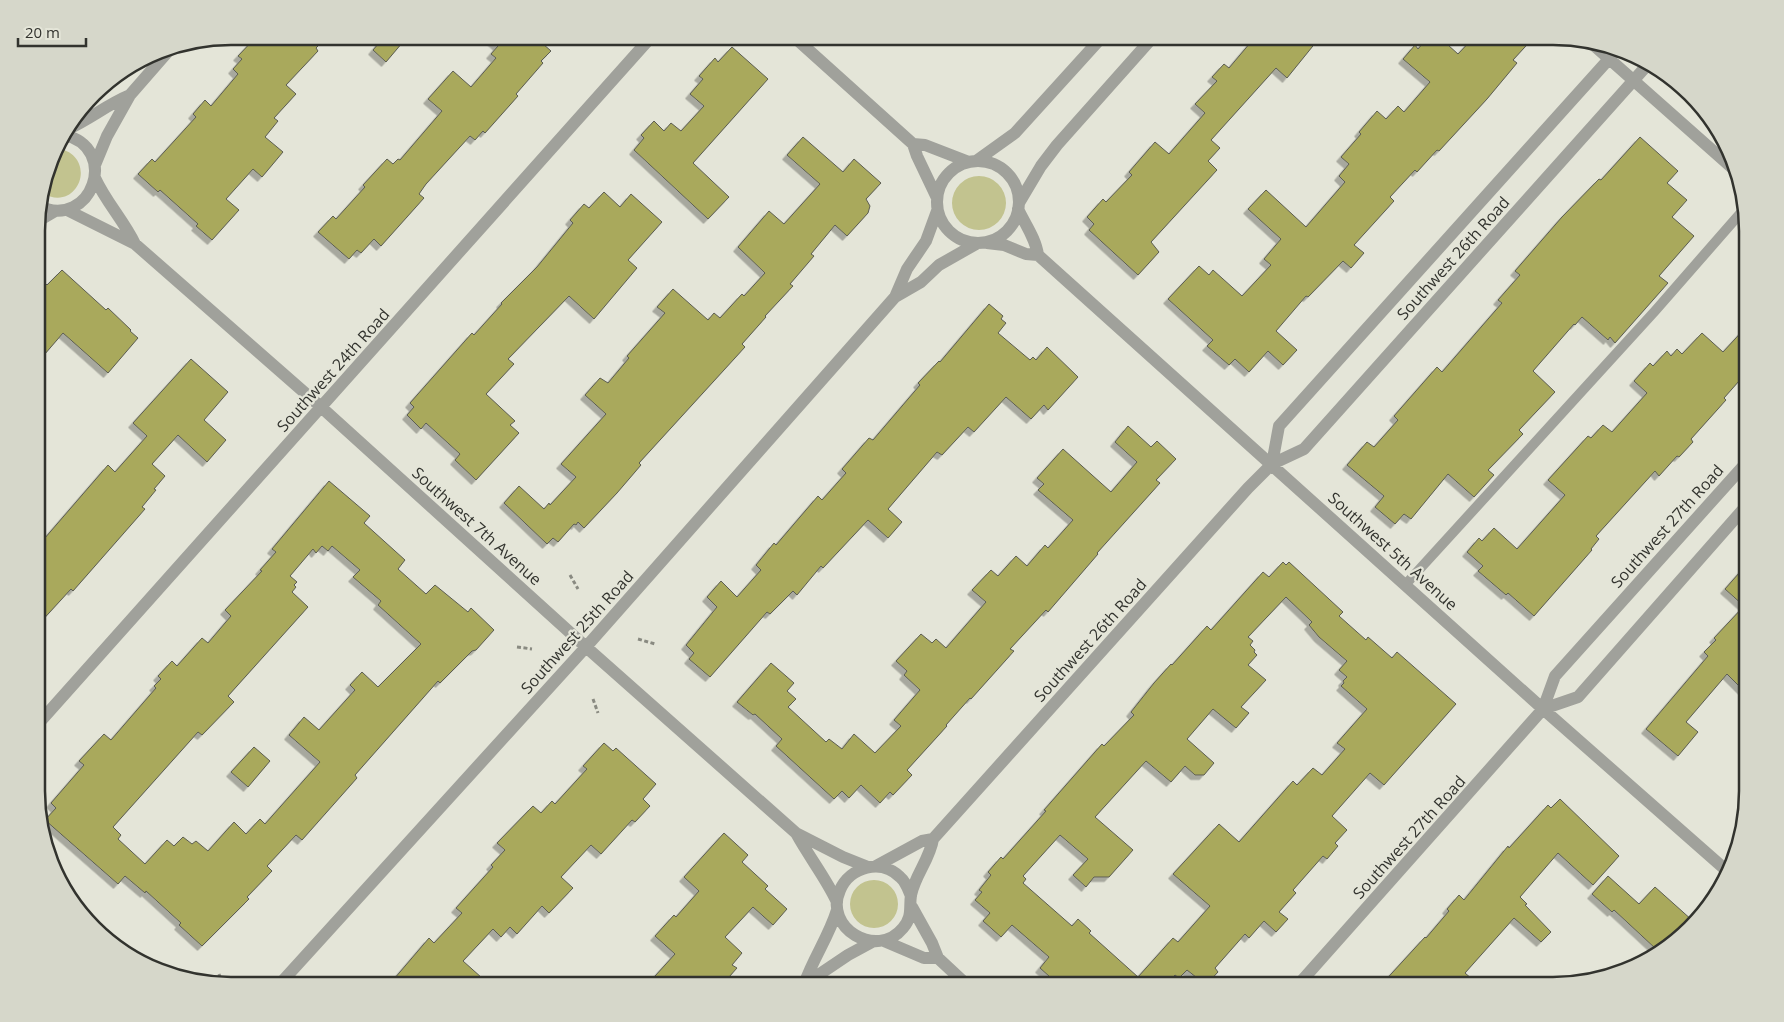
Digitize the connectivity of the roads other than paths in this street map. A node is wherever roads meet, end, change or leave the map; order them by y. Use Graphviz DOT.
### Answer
graph roads {
  1 [pos="644,45"];
  2 [pos="803,45"];
  3 [pos="1094,45"];
  4 [pos="1146,45"];
  5 [pos="1599,51"];
  6 [pos="1613,55"];
  7 [pos="162,58"];
  8 [pos="1609,60"];
  9 [pos="1644,69"];
  10 [pos="1634,81"];
  11 [pos="130,95"];
  12 [pos="80,123"];
  13 [pos="71,136"];
  14 [pos="913,144"];
  15 [pos="972,161"];
  16 [pos="1726,162"];
  17 [pos="95,165"];
  18 [pos="95,178"];
  19 [pos="937,204"];
  20 [pos="1019,206"];
  21 [pos="47,208"];
  22 [pos="61,210"];
  23 [pos="1738,215"];
  24 [pos="45,217"];
  25 [pos="981,243"];
  26 [pos="135,244"];
  27 [pos="1038,255"];
  28 [pos="896,297"];
  29 [pos="321,407"];
  30 [pos="1272,464"];
  31 [pos="1739,471"];
  32 [pos="1739,514"];
  33 [pos="1406,584"];
  34 [pos="586,647"];
  35 [pos="1543,709"];
  36 [pos="45,716"];
  37 [pos="796,834"];
  38 [pos="933,839"];
  39 [pos="872,866"];
  40 [pos="1723,867"];
  41 [pos="911,902"];
  42 [pos="837,906"];
  43 [pos="878,941"];
  44 [pos="938,958"];
  45 [pos="286,977"];
  46 [pos="807,977"];
  47 [pos="816,977"];
  48 [pos="958,977"];
  49 [pos="1305,977"];
  1 -- 29 [label="street, Southwest 24th Road"];
  2 -- 14 [label="street"];
  3 -- 15 [label="street"];
  4 -- 20 [label="street"];
  5 -- 8 [label="street"];
  6 -- 8 [label="street, Southwest 26th Road"];
  7 -- 11 [label="street"];
  8 -- 10 [label="street"];
  8 -- 30 [label="street, Southwest 26th Road"];
  9 -- 10 [label="street, Southwest 26th Road"];
  10 -- 16 [label="street"];
  10 -- 30 [label="street, Southwest 26th Road"];
  11 -- 12 [label="street"];
  11 -- 17 [label="street"];
  13 -- 17 [label="street"];
  14 -- 15 [label="street"];
  14 -- 19 [label="street"];
  15 -- 19 [label="street"];
  15 -- 20 [label="street"];
  17 -- 18 [label="street"];
  18 -- 22 [label="street"];
  18 -- 26 [label="street, Southwest 7th Avenue"];
  19 -- 25 [label="street"];
  19 -- 28 [label="street, Southwest 25th Road"];
  20 -- 25 [label="street"];
  20 -- 27 [label="street, Southwest 5th Avenue"];
  21 -- 22 [label="street, Southwest 7th Avenue"];
  22 -- 24 [label="street"];
  22 -- 26 [label="street, Southwest 7th Avenue"];
  23 -- 33 [label="lane"];
  25 -- 27 [label="street, Southwest 5th Avenue"];
  25 -- 28 [label="street, Southwest 25th Road"];
  26 -- 29 [label="street, Southwest 7th Avenue"];
  27 -- 30 [label="street, Southwest 5th Avenue"];
  28 -- 34 [label="street, Southwest 25th Road"];
  29 -- 34 [label="street, Southwest 7th Avenue"];
  29 -- 36 [label="street, Southwest 24th Road"];
  30 -- 33 [label="street, Southwest 5th Avenue"];
  30 -- 38 [label="street, Southwest 26th Road"];
  31 -- 35 [label="street, Southwest 27th Road"];
  32 -- 35 [label="street, Southwest 27th Road"];
  33 -- 35 [label="street, Southwest 5th Avenue"];
  34 -- 37 [label="street, Southwest 7th Avenue"];
  34 -- 45 [label="street, Southwest 25th Road"];
  35 -- 40 [label="street, Southwest 5th Avenue"];
  35 -- 49 [label="street, Southwest 27th Road"];
  37 -- 39 [label="street, Southwest 7th Avenue"];
  37 -- 42 [label="street, Southwest 7th Avenue"];
  38 -- 39 [label="street, Southwest 26th Road"];
  38 -- 41 [label="street, Southwest 26th Road"];
  39 -- 41 [label="street"];
  39 -- 42 [label="street"];
  41 -- 43 [label="street"];
  41 -- 44 [label="street"];
  42 -- 43 [label="street"];
  42 -- 46 [label="street"];
  43 -- 44 [label="street"];
  43 -- 47 [label="street"];
  44 -- 48 [label="street"];
}
